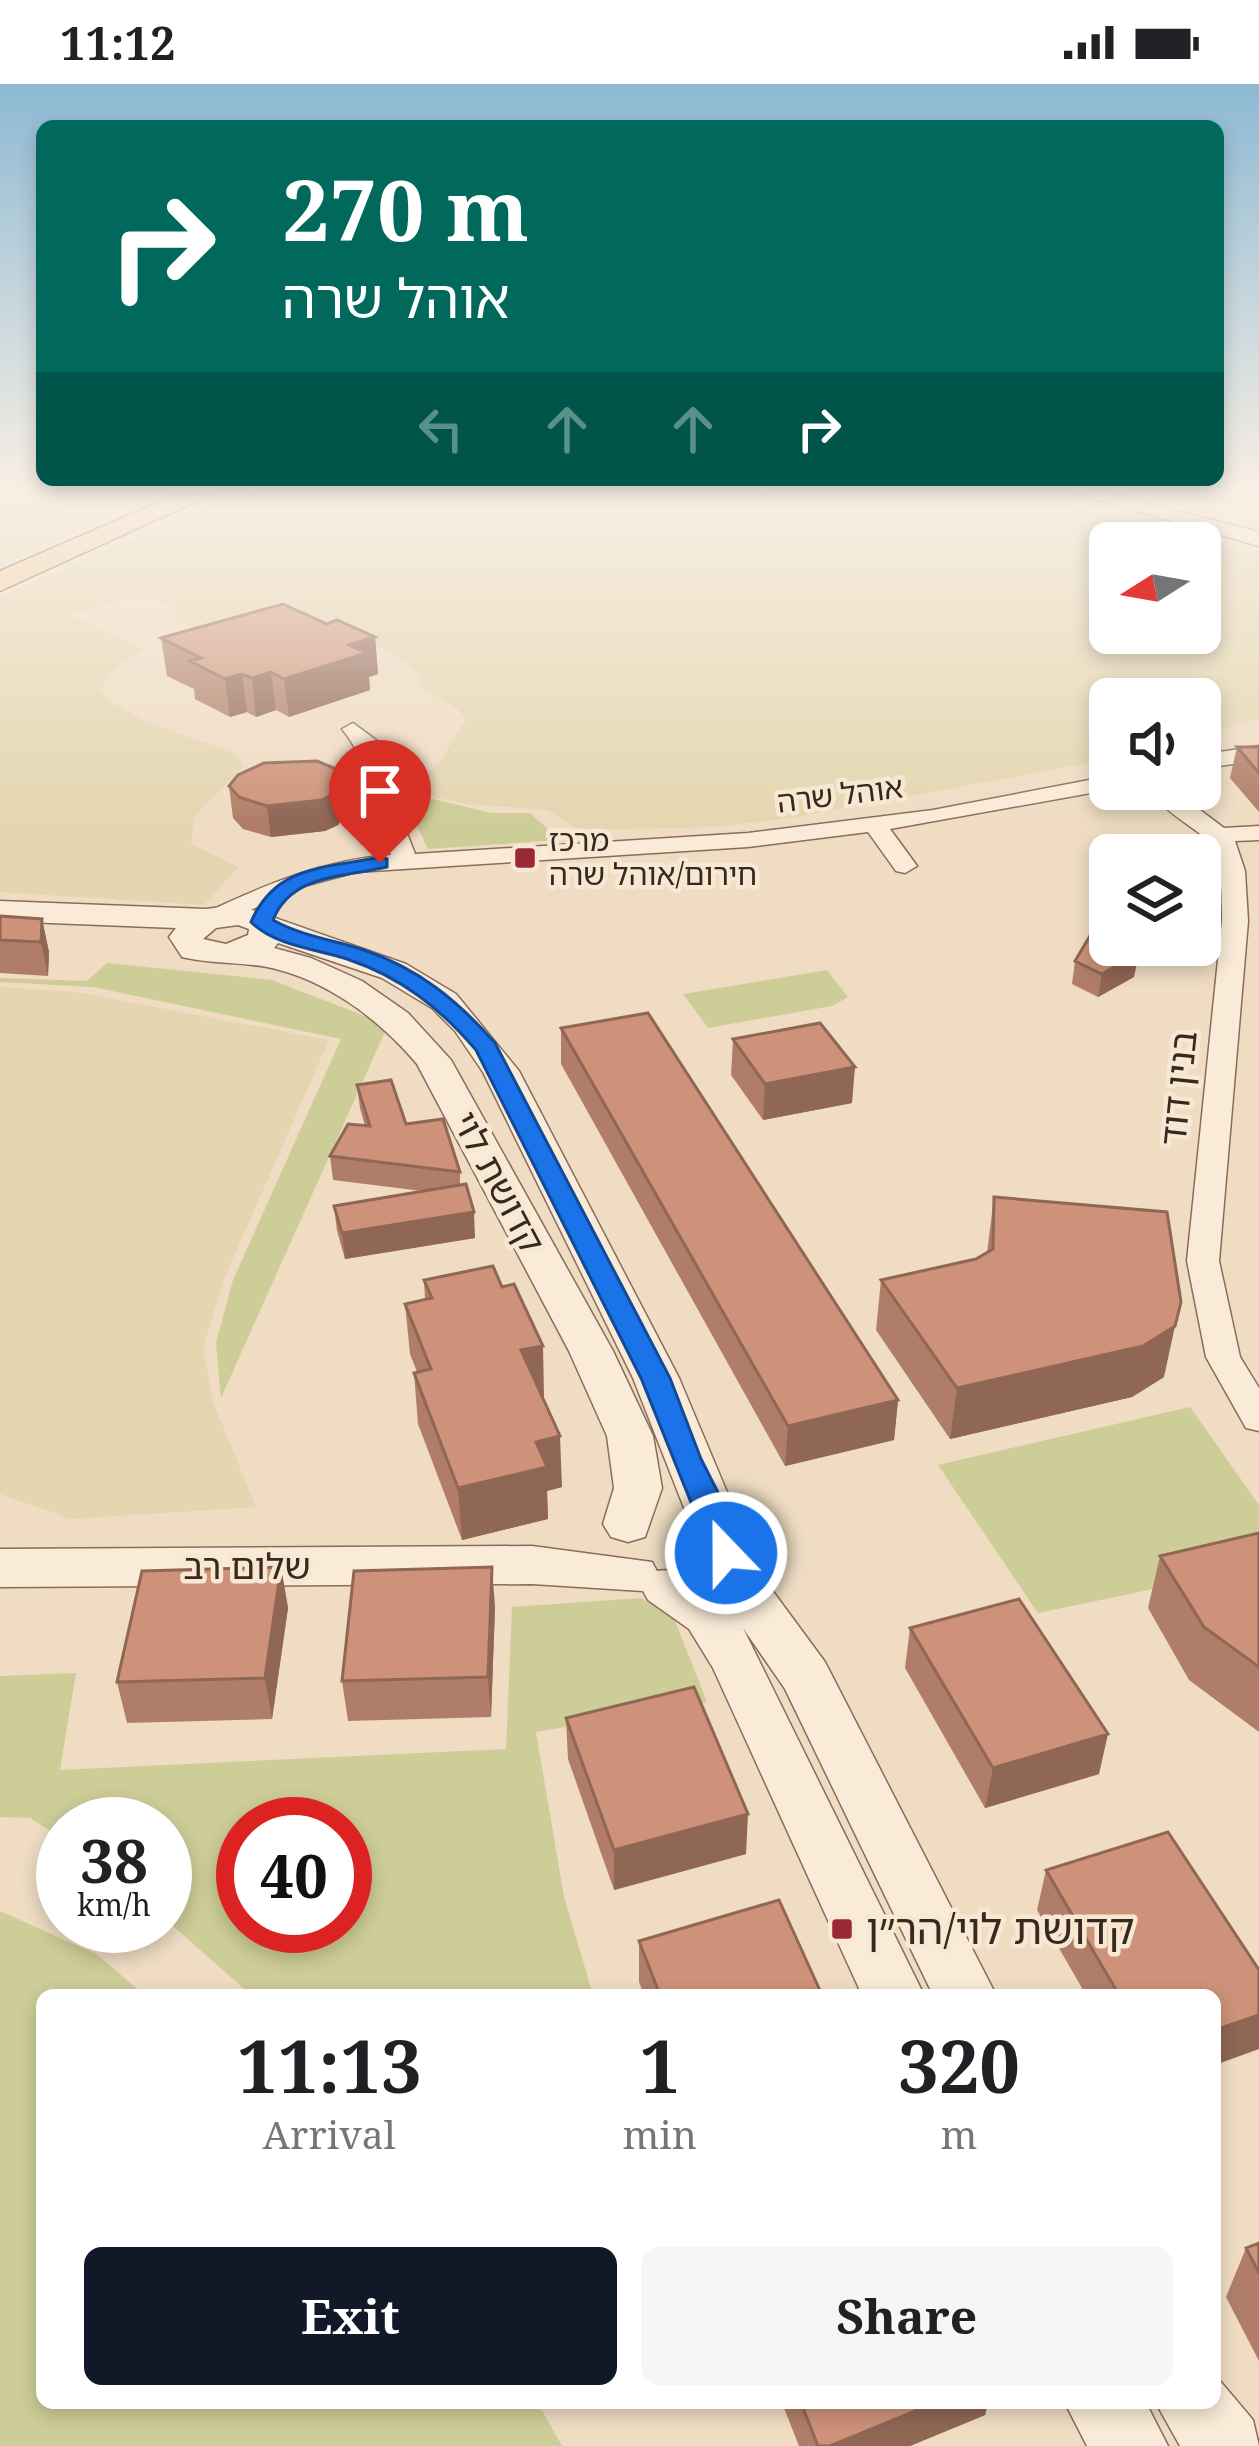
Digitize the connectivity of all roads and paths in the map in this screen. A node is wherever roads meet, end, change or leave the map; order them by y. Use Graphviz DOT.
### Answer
graph roads {
  1 [pos="1259,728"];
  2 [pos="353,729"];
  3 [pos="1259,753"];
  4 [pos="1221,755"];
  5 [pos="1221,758"];
  6 [pos="1089,787"];
  7 [pos="1184,810"];
  8 [pos="875,825"];
  9 [pos="1259,832"];
  10 [pos="1216,834"];
  11 [pos="1221,835"];
  12 [pos="1221,842"];
  13 [pos="405,860"];
  14 [pos="905,866"];
  15 [pos="290,882"];
  16 [pos="0,911"];
  17 [pos="1247,922"];
  18 [pos="264,924"];
  19 [pos="0,928"];
  20 [pos="210,934"];
  21 [pos="1259,1419"];
  22 [pos="721,1538"];
  23 [pos="637,1555"];
  24 [pos="0,1568"];
  25 [pos="890,1989"];
  26 [pos="962,1989"];
  27 [pos="1106,2409"];
  28 [pos="1198,2409"];
  29 [pos="1130,2446"];
  30 [pos="1227,2446"];
  1 -- 4 [label="street"];
  2 -- 13 [label="street"];
  3 -- 5 [label="street"];
  6 -- 8 [label="street, אוהל שרה"];
  7 -- 10 [label="street"];
  8 -- 13 [label="street, אוהל שרה"];
  8 -- 14 [label="street"];
  9 -- 11 [label="street"];
  12 -- 17 [label="street, בנין דוד"];
  13 -- 15 [label="street, אוהל שרה"];
  15 -- 18 [label="street"];
  15 -- 20 [label="street, אוהל שרה"];
  16 -- 20 [label="street, קדושת לוי"];
  17 -- 21 [label="street, בנין דוד"];
  18 -- 20 [label="street"];
  18 -- 22 [label="street, קדושת לוי"];
  19 -- 20 [label="street, קדושת לוי"];
  20 -- 23 [label="street, קדושת לוי"];
  22 -- 23 [label="street"];
  22 -- 23 [label="street"];
  22 -- 26 [label="street, קדושת לוי"];
  23 -- 24 [label="street, שלום רב"];
  23 -- 25 [label="street"];
  27 -- 29 [label="street"];
  28 -- 30 [label="street"];
}
